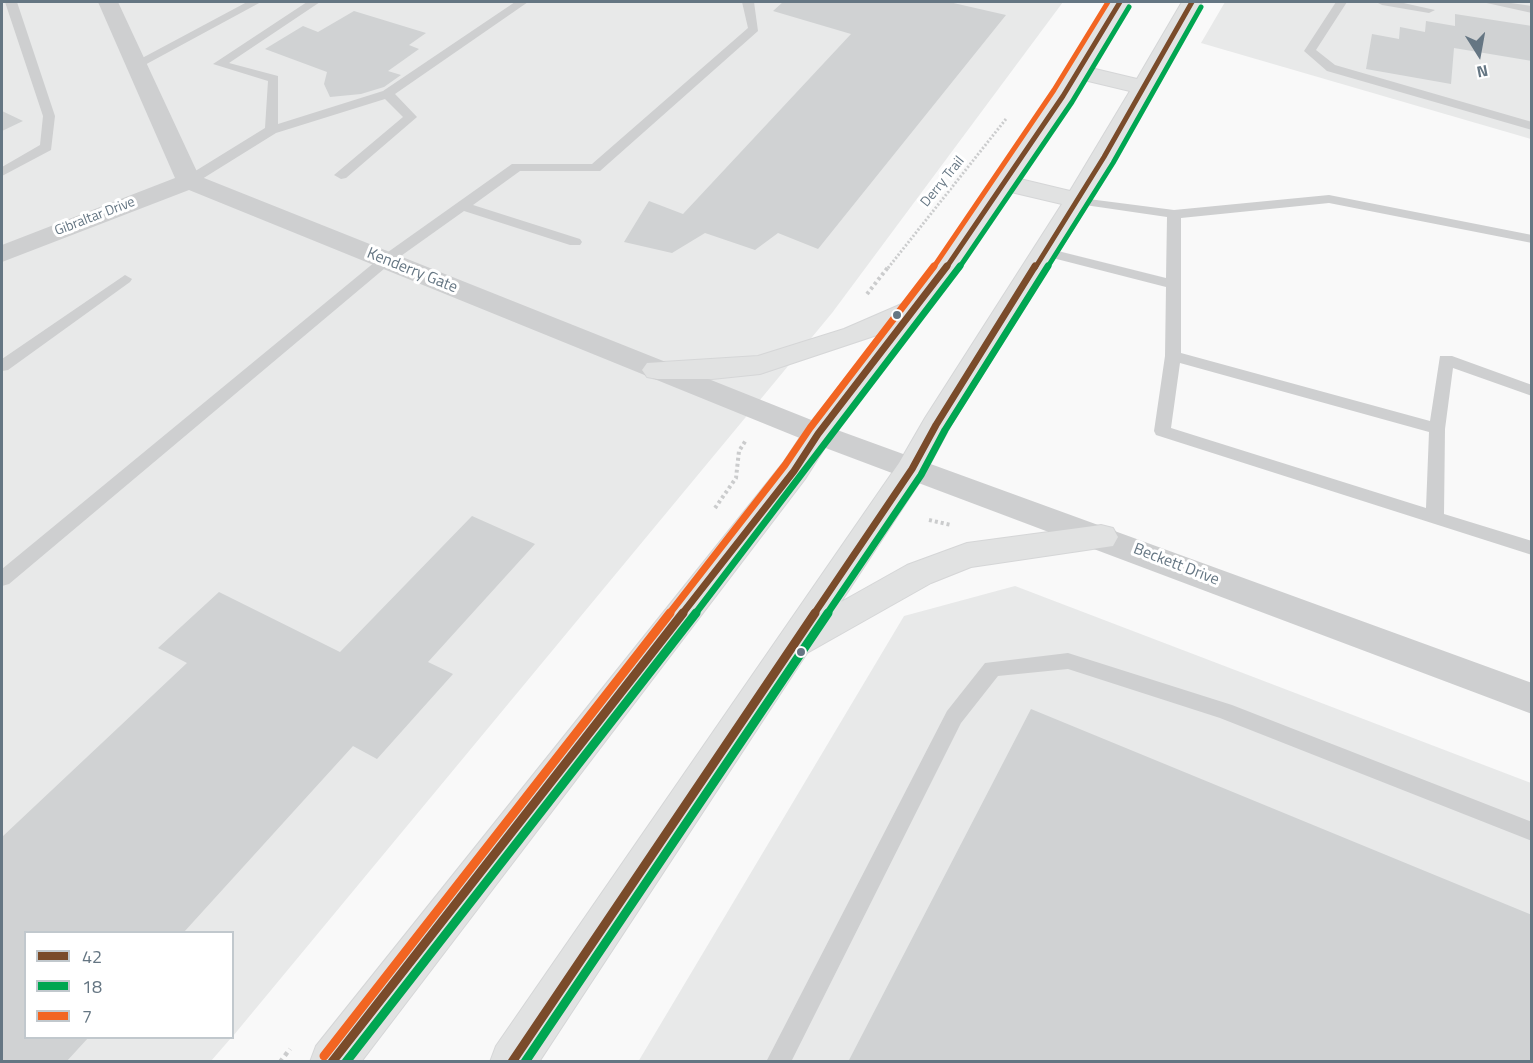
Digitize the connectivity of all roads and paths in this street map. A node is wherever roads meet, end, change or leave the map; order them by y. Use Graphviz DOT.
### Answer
graph roads {
  1 [pos="11,2"];
  2 [pos="108,2"];
  3 [pos="255,2"];
  4 [pos="314,2"];
  5 [pos="522,2"];
  6 [pos="748,2"];
  7 [pos="1120,2"];
  8 [pos="1192,2"];
  9 [pos="1341,2"];
  10 [pos="1382,2"];
  11 [pos="1488,2"];
  12 [pos="1429,10"];
  13 [pos="1532,10"];
  14 [pos="137,64"];
  15 [pos="1078,72"];
  16 [pos="1144,87"];
  17 [pos="387,94"];
  18 [pos="1013,110"];
  19 [pos="1532,126"];
  20 [pos="271,130"];
  21 [pos="2,172"];
  22 [pos="341,175"];
  23 [pos="189,181"];
  24 [pos="1005,183"];
  25 [pos="1078,200"];
  26 [pos="462,206"];
  27 [pos="1174,214"];
  28 [pos="1532,239"];
  29 [pos="574,242"];
  30 [pos="1046,252"];
  31 [pos="2,254"];
  32 [pos="386,260"];
  33 [pos="125,279"];
  34 [pos="1173,284"];
  35 [pos="865,297"];
  36 [pos="913,310"];
  37 [pos="1173,356"];
  38 [pos="2,366"];
  39 [pos="657,370"];
  40 [pos="1532,391"];
  41 [pos="1437,429"];
  42 [pos="818,434"];
  43 [pos="912,469"];
  44 [pos="1435,517"];
  45 [pos="929,520"];
  46 [pos="957,526"];
  47 [pos="1101,537"];
  48 [pos="1532,548"];
  49 [pos="2,579"];
  50 [pos="793,646"];
  51 [pos="1532,699"];
  52 [pos="1532,832"];
  53 [pos="332,1062"];
  54 [pos="512,1062"];
  55 [pos="778,1062"];
  1 -- 21 [label="lane"];
  2 -- 14 [label="street"];
  3 -- 14 [label="lane"];
  4 -- 20 [label="lane"];
  5 -- 17 [label="lane"];
  6 -- 26 [label="lane"];
  7 -- 15 [label="main road"];
  8 -- 16 [label="main road"];
  9 -- 19 [label="lane"];
  10 -- 12 [label="lane"];
  11 -- 13 [label="lane"];
  14 -- 23 [label="street"];
  15 -- 16 [label="main road"];
  15 -- 24 [label="main road"];
  16 -- 25 [label="main road"];
  17 -- 20 [label="lane"];
  17 -- 22 [label="lane"];
  18 -- 35 [label="path, Derry Trail"];
  20 -- 23 [label="lane"];
  23 -- 31 [label="street, Gibraltar Drive"];
  23 -- 32 [label="street, Kenderry Gate"];
  24 -- 25 [label="main road"];
  24 -- 36 [label="main road"];
  25 -- 27 [label="lane"];
  25 -- 30 [label="main road"];
  26 -- 29 [label="lane"];
  26 -- 32 [label="lane"];
  27 -- 28 [label="lane"];
  27 -- 34 [label="lane"];
  30 -- 34 [label="lane"];
  30 -- 43 [label="main road"];
  32 -- 39 [label="street, Kenderry Gate"];
  32 -- 49 [label="lane"];
  33 -- 38 [label="lane"];
  34 -- 37 [label="lane"];
  36 -- 39 [label="main road"];
  36 -- 42 [label="main road"];
  37 -- 41 [label="lane"];
  37 -- 44 [label="lane"];
  39 -- 42 [label="street, Kenderry Gate"];
  40 -- 41 [label="lane"];
  41 -- 44 [label="lane"];
  42 -- 43 [label="street, Beckett Drive"];
  42 -- 53 [label="main road"];
  43 -- 47 [label="street, Beckett Drive"];
  43 -- 50 [label="main road"];
  44 -- 48 [label="lane"];
  45 -- 46 [label="path"];
  47 -- 50 [label="main road"];
  47 -- 51 [label="street, Beckett Drive"];
  50 -- 54 [label="main road"];
  52 -- 55 [label="lane"];
}
